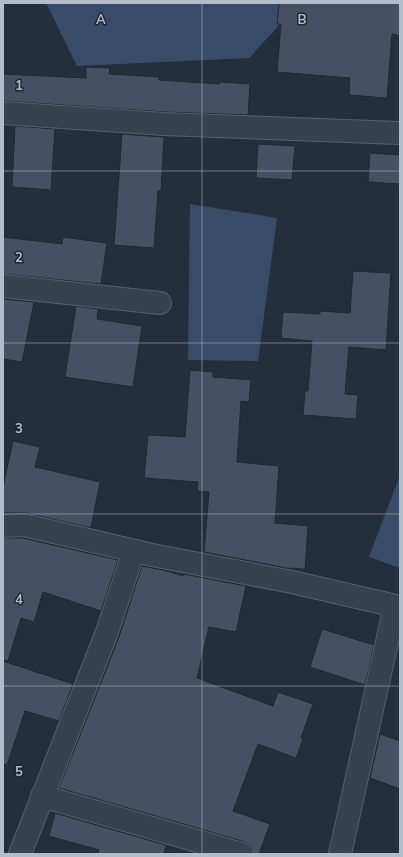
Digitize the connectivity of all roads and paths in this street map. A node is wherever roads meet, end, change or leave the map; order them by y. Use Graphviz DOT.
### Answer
graph roads {
  1 [pos="3,113"];
  2 [pos="399,133"];
  3 [pos="3,286"];
  4 [pos="160,302"];
  5 [pos="3,526"];
  6 [pos="134,551"];
  7 [pos="398,606"];
  8 [pos="42,796"];
  9 [pos="187,846"];
  10 [pos="20,854"];
  11 [pos="242,854"];
  12 [pos="340,854"];
  1 -- 2 [label="street"];
  3 -- 4 [label="street"];
  5 -- 6 [label="street"];
  6 -- 7 [label="street"];
  6 -- 8 [label="street"];
  7 -- 12 [label="street"];
  8 -- 9 [label="street"];
  8 -- 10 [label="street"];
  9 -- 11 [label="street"];
}
